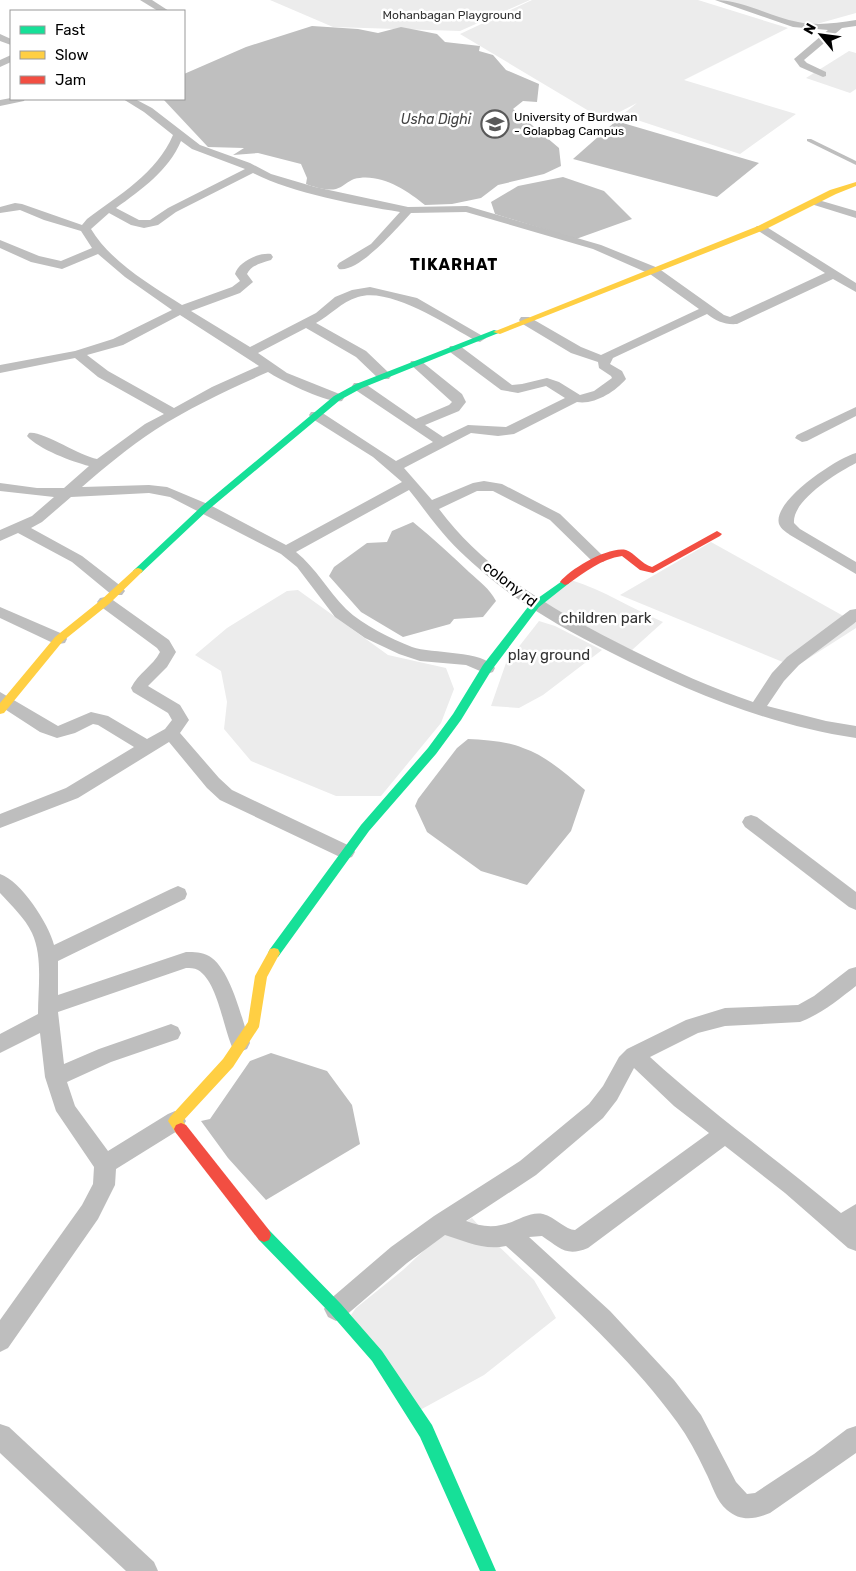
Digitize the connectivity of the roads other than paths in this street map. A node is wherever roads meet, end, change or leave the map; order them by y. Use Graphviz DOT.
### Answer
graph roads {
  1 [pos="146,0"];
  2 [pos="720,0"];
  3 [pos="162,10"];
  4 [pos="856,23"];
  5 [pos="839,26"];
  6 [pos="823,74"];
  7 [pos="15,100"];
  8 [pos="130,100"];
  9 [pos="0,103"];
  10 [pos="179,134"];
  11 [pos="809,140"];
  12 [pos="856,163"];
  13 [pos="253,169"];
  14 [pos="856,184"];
  15 [pos="0,198"];
  16 [pos="815,202"];
  17 [pos="15,206"];
  18 [pos="108,208"];
  19 [pos="0,210"];
  20 [pos="408,210"];
  21 [pos="856,215"];
  22 [pos="760,228"];
  23 [pos="85,229"];
  24 [pos="0,244"];
  25 [pos="101,249"];
  26 [pos="267,257"];
  27 [pos="343,266"];
  28 [pos="654,271"];
  29 [pos="833,274"];
  30 [pos="856,288"];
  31 [pos="180,310"];
  32 [pos="706,310"];
  33 [pos="525,320"];
  34 [pos="306,323"];
  35 [pos="480,338"];
  36 [pos="455,349"];
  37 [pos="249,353"];
  38 [pos="77,354"];
  39 [pos="604,360"];
  40 [pos="416,364"];
  41 [pos="268,368"];
  42 [pos="0,369"];
  43 [pos="384,376"];
  44 [pos="359,386"];
  45 [pos="337,398"];
  46 [pos="575,398"];
  47 [pos="856,411"];
  48 [pos="173,413"];
  49 [pos="316,415"];
  50 [pos="415,424"];
  51 [pos="34,436"];
  52 [pos="802,438"];
  53 [pos="442,442"];
  54 [pos="856,457"];
  55 [pos="100,464"];
  56 [pos="394,468"];
  57 [pos="411,483"];
  58 [pos="0,487"];
  59 [pos="71,491"];
  60 [pos="430,507"];
  61 [pos="205,508"];
  62 [pos="20,528"];
  63 [pos="717,534"];
  64 [pos="0,536"];
  65 [pos="286,551"];
  66 [pos="598,559"];
  67 [pos="856,568"];
  68 [pos="111,596"];
  69 [pos="535,605"];
  70 [pos="0,612"];
  71 [pos="856,614"];
  72 [pos="58,639"];
  73 [pos="487,668"];
  74 [pos="2,704"];
  75 [pos="758,708"];
  76 [pos="856,732"];
  77 [pos="171,733"];
  78 [pos="147,747"];
  79 [pos="0,821"];
  80 [pos="751,822"];
  81 [pos="346,852"];
  82 [pos="0,881"];
  83 [pos="178,894"];
  84 [pos="856,902"];
  85 [pos="48,957"];
  86 [pos="856,975"];
  87 [pos="48,1013"];
  88 [pos="171,1033"];
  89 [pos="240,1043"];
  90 [pos="0,1044"];
  91 [pos="634,1055"];
  92 [pos="55,1077"];
  93 [pos="175,1121"];
  94 [pos="725,1134"];
  95 [pos="105,1164"];
  96 [pos="442,1224"];
  97 [pos="851,1227"];
  98 [pos="510,1235"];
  99 [pos="336,1309"];
  100 [pos="0,1340"];
  101 [pos="0,1436"];
  102 [pos="856,1438"];
  103 [pos="480,1567"];
  104 [pos="145,1571"];
  1 -- 3 [label="street"];
  2 -- 5 [label="street"];
  4 -- 5 [label="street"];
  5 -- 6 [label="street"];
  7 -- 9 [label="street"];
  8 -- 10 [label="street"];
  10 -- 13 [label="street"];
  10 -- 18 [label="street"];
  11 -- 12 [label="lane"];
  13 -- 18 [label="street"];
  13 -- 20 [label="street"];
  14 -- 16 [label="street"];
  15 -- 17 [label="street"];
  16 -- 21 [label="street"];
  16 -- 22 [label="street"];
  17 -- 19 [label="street"];
  17 -- 23 [label="street"];
  18 -- 23 [label="street"];
  20 -- 27 [label="street"];
  20 -- 28 [label="street"];
  22 -- 28 [label="street"];
  22 -- 29 [label="street"];
  23 -- 25 [label="street"];
  24 -- 25 [label="street"];
  25 -- 31 [label="street"];
  26 -- 31 [label="street"];
  28 -- 32 [label="street"];
  28 -- 33 [label="street"];
  29 -- 30 [label="street"];
  29 -- 32 [label="street"];
  31 -- 37 [label="street"];
  31 -- 38 [label="street"];
  32 -- 39 [label="street"];
  33 -- 35 [label="street"];
  33 -- 39 [label="street"];
  34 -- 35 [label="street"];
  34 -- 37 [label="street"];
  34 -- 43 [label="street"];
  35 -- 36 [label="street"];
  36 -- 40 [label="street"];
  36 -- 46 [label="street"];
  37 -- 41 [label="street"];
  38 -- 42 [label="street"];
  38 -- 48 [label="street"];
  39 -- 46 [label="street"];
  40 -- 43 [label="street"];
  40 -- 50 [label="street"];
  41 -- 45 [label="street"];
  41 -- 48 [label="street"];
  43 -- 44 [label="street"];
  44 -- 45 [label="street"];
  44 -- 50 [label="street"];
  45 -- 49 [label="street"];
  46 -- 53 [label="street"];
  47 -- 52 [label="street"];
  48 -- 55 [label="street"];
  49 -- 56 [label="street, colony rd"];
  49 -- 61 [label="street"];
  50 -- 53 [label="street"];
  51 -- 55 [label="street"];
  53 -- 56 [label="street"];
  54 -- 67 [label="street"];
  55 -- 59 [label="street"];
  56 -- 57 [label="street, colony rd"];
  57 -- 60 [label="street, colony rd"];
  57 -- 65 [label="street"];
  58 -- 59 [label="street"];
  59 -- 61 [label="street"];
  59 -- 62 [label="street"];
  60 -- 66 [label="street"];
  60 -- 69 [label="street, colony rd"];
  61 -- 65 [label="street"];
  61 -- 68 [label="street"];
  62 -- 64 [label="street"];
  62 -- 68 [label="street"];
  63 -- 66 [label="street"];
  65 -- 73 [label="street"];
  66 -- 69 [label="street"];
  68 -- 72 [label="street"];
  68 -- 77 [label="street"];
  69 -- 73 [label="street"];
  69 -- 75 [label="street, colony rd"];
  70 -- 72 [label="street"];
  71 -- 75 [label="street"];
  72 -- 74 [label="street"];
  73 -- 81 [label="street"];
  74 -- 78 [label="street"];
  75 -- 76 [label="street, colony rd"];
  77 -- 78 [label="street"];
  77 -- 81 [label="street"];
  78 -- 79 [label="street"];
  80 -- 84 [label="street"];
  81 -- 89 [label="street"];
  82 -- 85 [label="street"];
  83 -- 85 [label="street"];
  85 -- 87 [label="street"];
  86 -- 91 [label="street"];
  87 -- 89 [label="street"];
  87 -- 90 [label="street"];
  87 -- 92 [label="street"];
  88 -- 92 [label="street"];
  89 -- 93 [label="street"];
  91 -- 94 [label="street"];
  91 -- 96 [label="street"];
  92 -- 95 [label="street"];
  93 -- 95 [label="street"];
  93 -- 99 [label="street"];
  94 -- 97 [label="street"];
  94 -- 98 [label="street"];
  95 -- 100 [label="street"];
  96 -- 98 [label="street"];
  96 -- 99 [label="street"];
  98 -- 102 [label="street"];
  99 -- 103 [label="street"];
  101 -- 104 [label="street"];
}
